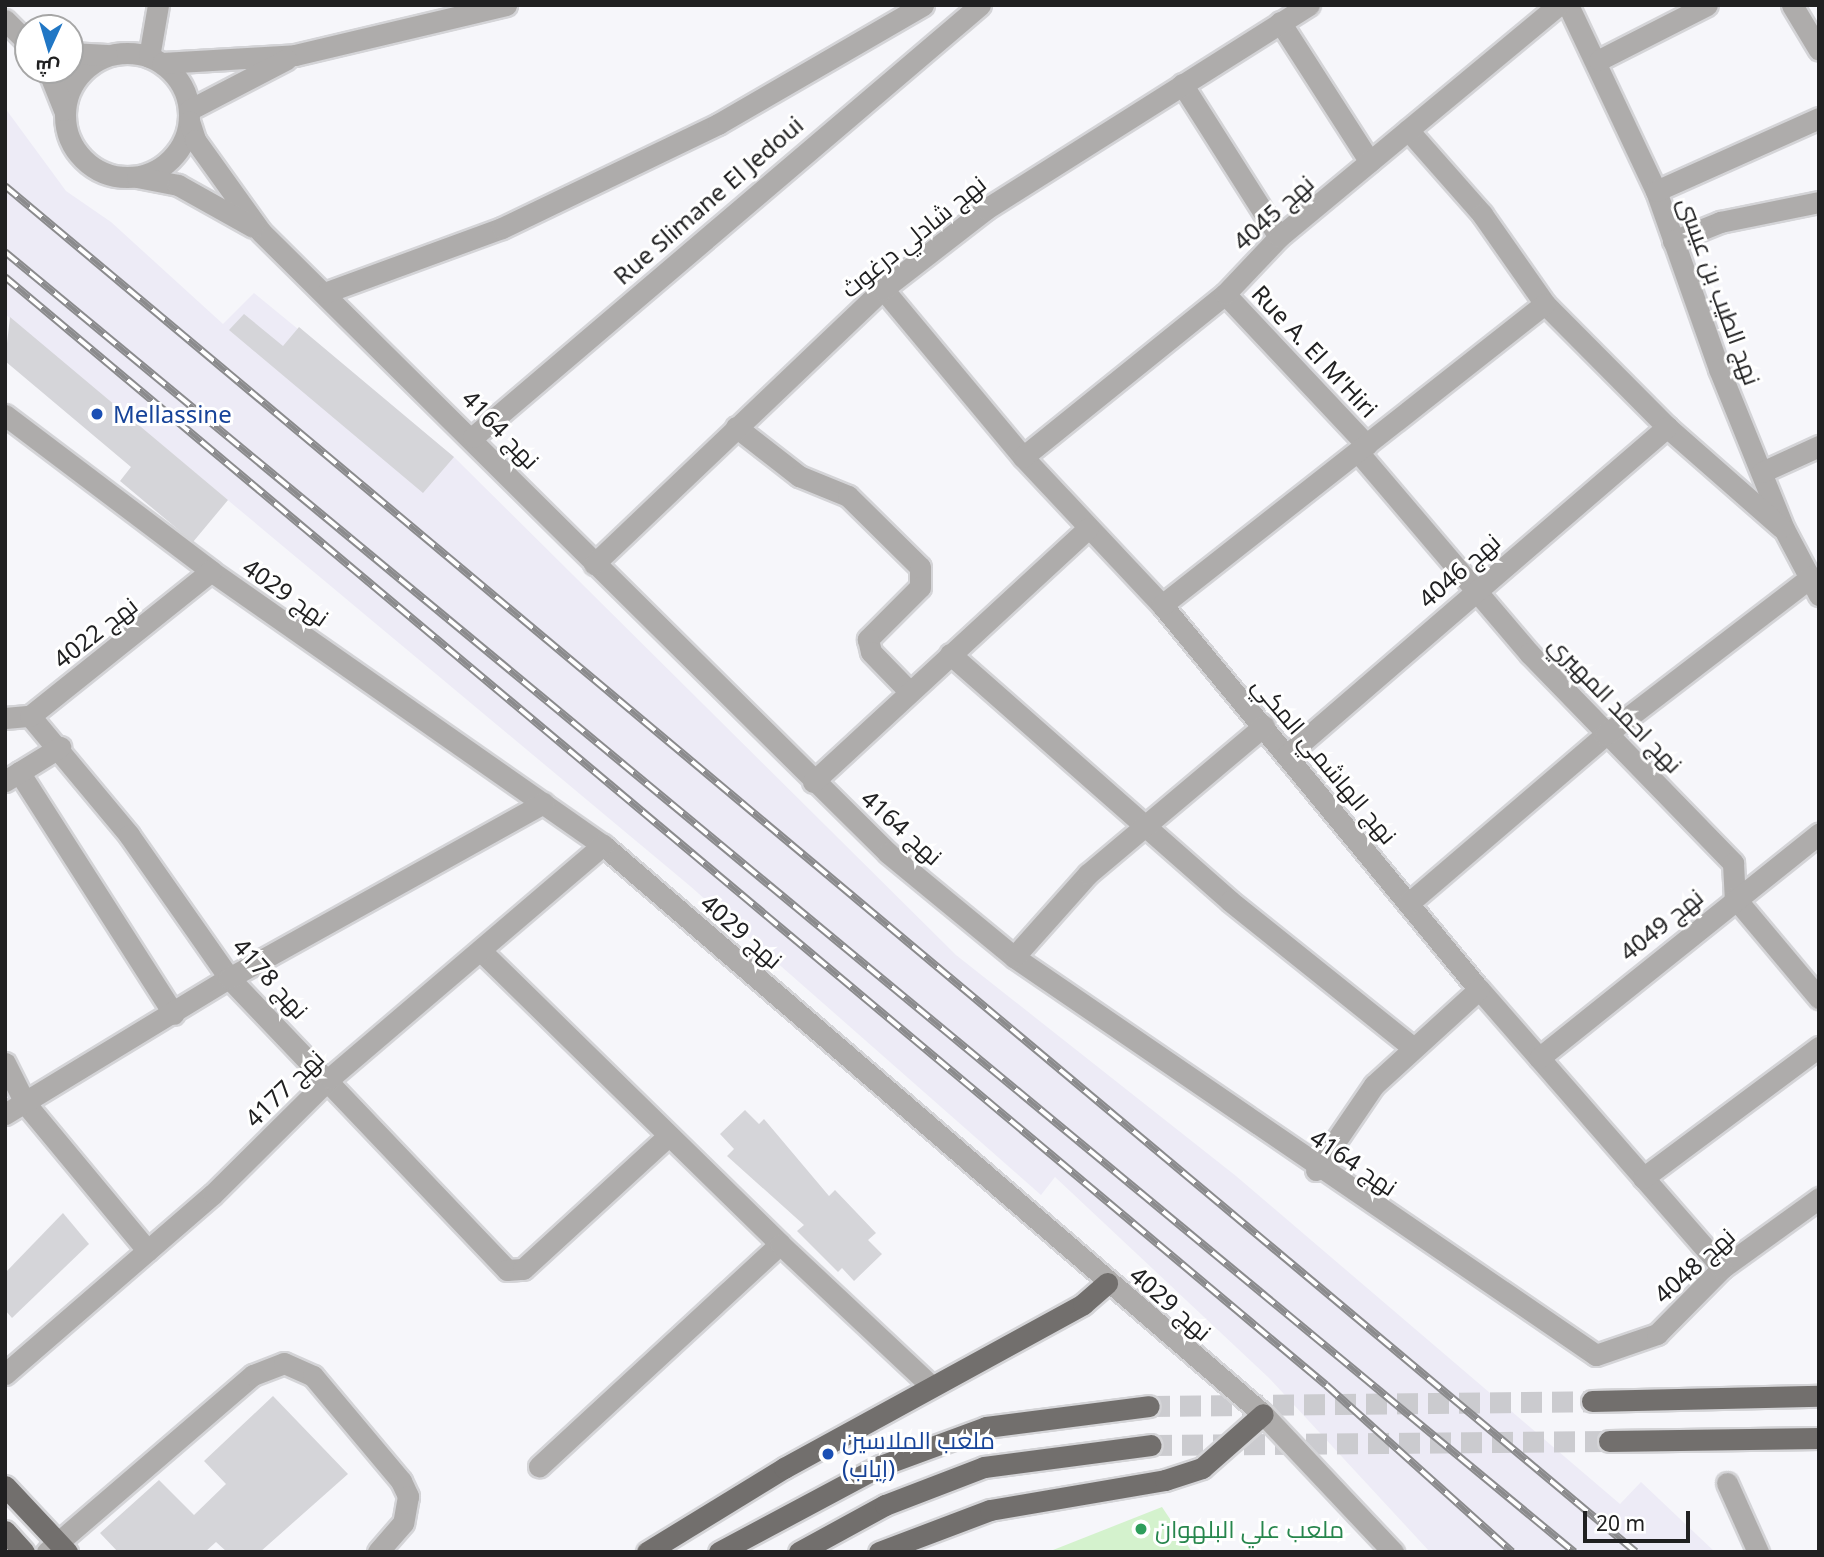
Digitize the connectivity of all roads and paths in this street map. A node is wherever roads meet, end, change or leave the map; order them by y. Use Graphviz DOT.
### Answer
graph roads {
  1 [pos="158,5"];
  2 [pos="506,5"];
  3 [pos="923,5"];
  4 [pos="980,5"];
  5 [pos="1309,5"];
  6 [pos="1558,5"];
  7 [pos="1569,5"];
  8 [pos="1707,5"];
  9 [pos="1792,5"];
  10 [pos="1280,22"];
  11 [pos="1819,50"];
  12 [pos="84,53"];
  13 [pos="109,55"];
  14 [pos="295,55"];
  15 [pos="155,60"];
  16 [pos="1599,60"];
  17 [pos="53,84"];
  18 [pos="1182,84"];
  19 [pos="64,111"];
  20 [pos="189,115"];
  21 [pos="1819,118"];
  22 [pos="1408,130"];
  23 [pos="1370,162"];
  24 [pos="137,177"];
  25 [pos="1656,191"];
  26 [pos="1819,202"];
  27 [pos="261,232"];
  28 [pos="1279,237"];
  29 [pos="1673,241"];
  30 [pos="884,289"];
  31 [pos="327,292"];
  32 [pos="1225,294"];
  33 [pos="1545,304"];
  34 [pos="5,415"];
  35 [pos="736,427"];
  36 [pos="1667,427"];
  37 [pos="472,437"];
  38 [pos="1819,446"];
  39 [pos="1362,448"];
  40 [pos="1023,457"];
  41 [pos="1762,472"];
  42 [pos="1088,528"];
  43 [pos="1784,529"];
  44 [pos="594,564"];
  45 [pos="211,571"];
  46 [pos="1815,586"];
  47 [pos="1474,591"];
  48 [pos="1162,605"];
  49 [pos="950,654"];
  50 [pos="908,690"];
  51 [pos="30,716"];
  52 [pos="5,718"];
  53 [pos="1264,726"];
  54 [pos="1605,735"];
  55 [pos="60,747"];
  56 [pos="1288,754"];
  57 [pos="12,777"];
  58 [pos="814,782"];
  59 [pos="544,803"];
  60 [pos="1142,826"];
  61 [pos="1819,834"];
  62 [pos="603,845"];
  63 [pos="1735,898"];
  64 [pos="1409,903"];
  65 [pos="483,953"];
  66 [pos="1014,957"];
  67 [pos="229,978"];
  68 [pos="1479,989"];
  69 [pos="1819,998"];
  70 [pos="174,1014"];
  71 [pos="1410,1045"];
  72 [pos="1819,1047"];
  73 [pos="1539,1058"];
  74 [pos="5,1063"];
  75 [pos="330,1078"];
  76 [pos="25,1103"];
  77 [pos="5,1114"];
  78 [pos="667,1137"];
  79 [pos="1316,1170"];
  80 [pos="1643,1178"];
  81 [pos="1819,1198"];
  82 [pos="780,1244"];
  83 [pos="148,1251"];
  84 [pos="1723,1268"];
  85 [pos="1107,1283"];
  86 [pos="1596,1355"];
  87 [pos="5,1374"];
  88 [pos="931,1385"];
  89 [pos="1819,1396"];
  90 [pos="1592,1401"];
  91 [pos="1149,1406"];
  92 [pos="1263,1414"];
  93 [pos="1819,1438"];
  94 [pos="1609,1441"];
  95 [pos="1151,1445"];
  96 [pos="539,1466"];
  97 [pos="1727,1482"];
  98 [pos="5,1486"];
  99 [pos="5,1531"];
  100 [pos="57,1548"];
  101 [pos="24,1552"];
  102 [pos="378,1552"];
  103 [pos="647,1552"];
  104 [pos="719,1552"];
  105 [pos="799,1552"];
  106 [pos="879,1552"];
  107 [pos="1393,1552"];
  108 [pos="1758,1552"];
  1 -- 15 [label="street"];
  2 -- 14 [label="street"];
  3 -- 31 [label="street"];
  4 -- 37 [label="street, Rue Slimane El Jedoui"];
  5 -- 10 [label="street, نهج شادلي درغوث"];
  6 -- 22 [label="street, نهج 4045"];
  7 -- 16 [label="street, نهج الطيب بن عيسى"];
  8 -- 16 [label="street"];
  9 -- 11 [label="street"];
  10 -- 18 [label="street, نهج شادلي درغوث"];
  10 -- 23 [label="street"];
  12 -- 13 [label="street"];
  13 -- 15 [label="street"];
  13 -- 19 [label="street"];
  14 -- 15 [label="street"];
  14 -- 20 [label="street"];
  15 -- 20 [label="street"];
  16 -- 25 [label="street, نهج الطيب بن عيسى"];
  17 -- 19 [label="street"];
  18 -- 28 [label="street"];
  18 -- 30 [label="street, نهج شادلي درغوث"];
  19 -- 24 [label="street"];
  20 -- 24 [label="street"];
  20 -- 27 [label="street, نهج 4164"];
  21 -- 25 [label="street"];
  22 -- 23 [label="street, نهج 4045"];
  22 -- 33 [label="street"];
  23 -- 28 [label="street, نهج 4045"];
  24 -- 27 [label="street, نهج 4164"];
  25 -- 29 [label="street, نهج الطيب بن عيسى"];
  26 -- 29 [label="street"];
  27 -- 31 [label="street, نهج 4164"];
  28 -- 32 [label="street, نهج 4045"];
  29 -- 41 [label="street, نهج الطيب بن عيسى"];
  30 -- 35 [label="street, نهج شادلي درغوث"];
  30 -- 40 [label="street, نهج الهاشمي المكي"];
  31 -- 37 [label="street, نهج 4164"];
  32 -- 39 [label="street, Rue A. El M'Hiri"];
  32 -- 40 [label="street, نهج 4045"];
  33 -- 36 [label="street"];
  33 -- 39 [label="street"];
  34 -- 45 [label="street, نهج 4029"];
  35 -- 44 [label="street, نهج شادلي درغوث"];
  35 -- 50 [label="street"];
  36 -- 43 [label="street"];
  36 -- 47 [label="street, نهج 4046"];
  37 -- 44 [label="street, نهج 4164"];
  38 -- 41 [label="street"];
  39 -- 47 [label="street, نهج احمد المهيري"];
  39 -- 48 [label="street"];
  40 -- 42 [label="street, نهج الهاشمي المكي"];
  41 -- 43 [label="street, نهج الطيب بن عيسى"];
  42 -- 48 [label="street, نهج الهاشمي المكي"];
  42 -- 49 [label="street"];
  43 -- 46 [label="street, نهج الطيب بن عيسى"];
  44 -- 58 [label="street, نهج 4164"];
  45 -- 51 [label="street, نهج 4022"];
  45 -- 59 [label="street, نهج 4029"];
  46 -- 54 [label="street"];
  47 -- 54 [label="street, نهج احمد المهيري"];
  47 -- 56 [label="street, نهج 4046"];
  48 -- 53 [label="street, نهج الهاشمي المكي"];
  49 -- 50 [label="street"];
  49 -- 60 [label="street"];
  50 -- 58 [label="street"];
  51 -- 52 [label="street"];
  51 -- 55 [label="street, نهج 4178"];
  53 -- 56 [label="street, نهج الهاشمي المكي"];
  53 -- 60 [label="street"];
  54 -- 63 [label="street, نهج احمد المهيري"];
  54 -- 64 [label="street"];
  55 -- 57 [label="street"];
  55 -- 67 [label="street, نهج 4178"];
  56 -- 64 [label="street, نهج الهاشمي المكي"];
  57 -- 70 [label="street"];
  58 -- 66 [label="street, نهج 4164"];
  59 -- 62 [label="street, نهج 4029"];
  59 -- 67 [label="street"];
  60 -- 66 [label="street"];
  60 -- 71 [label="street"];
  61 -- 63 [label="street, نهج 4049"];
  62 -- 65 [label="street, نهج 4177"];
  62 -- 85 [label="street, نهج 4029"];
  63 -- 69 [label="street"];
  63 -- 73 [label="street, نهج 4049"];
  64 -- 68 [label="street, نهج الهاشمي المكي"];
  65 -- 75 [label="street, نهج 4177"];
  65 -- 78 [label="street"];
  66 -- 79 [label="street, نهج 4164"];
  67 -- 70 [label="street"];
  67 -- 75 [label="street, نهج 4178"];
  68 -- 71 [label="street"];
  68 -- 73 [label="street, نهج الهاشمي المكي"];
  70 -- 76 [label="street"];
  71 -- 79 [label="street"];
  72 -- 80 [label="street"];
  73 -- 80 [label="street, نهج الهاشمي المكي"];
  74 -- 76 [label="street"];
  75 -- 78 [label="street, نهج 4178"];
  75 -- 83 [label="street, نهج 4177"];
  76 -- 77 [label="street"];
  76 -- 83 [label="street"];
  78 -- 82 [label="street"];
  79 -- 86 [label="street, نهج 4164"];
  80 -- 84 [label="street, نهج الهاشمي المكي"];
  81 -- 84 [label="street, نهج 4048"];
  82 -- 88 [label="street"];
  82 -- 96 [label="street"];
  83 -- 87 [label="street, نهج 4177"];
  84 -- 86 [label="street, نهج 4048"];
  85 -- 88 [label="main road"];
  85 -- 92 [label="street, نهج 4029"];
  88 -- 103 [label="main road"];
  89 -- 90 [label="main road"];
  91 -- 104 [label="main road"];
  92 -- 106 [label="main road"];
  92 -- 107 [label="street, نهج 4029"];
  93 -- 94 [label="main road"];
  95 -- 105 [label="main road"];
  97 -- 108 [label="street"];
  98 -- 100 [label="main road"];
  99 -- 101 [label="main road"];
  100 -- 102 [label="street"];
}
